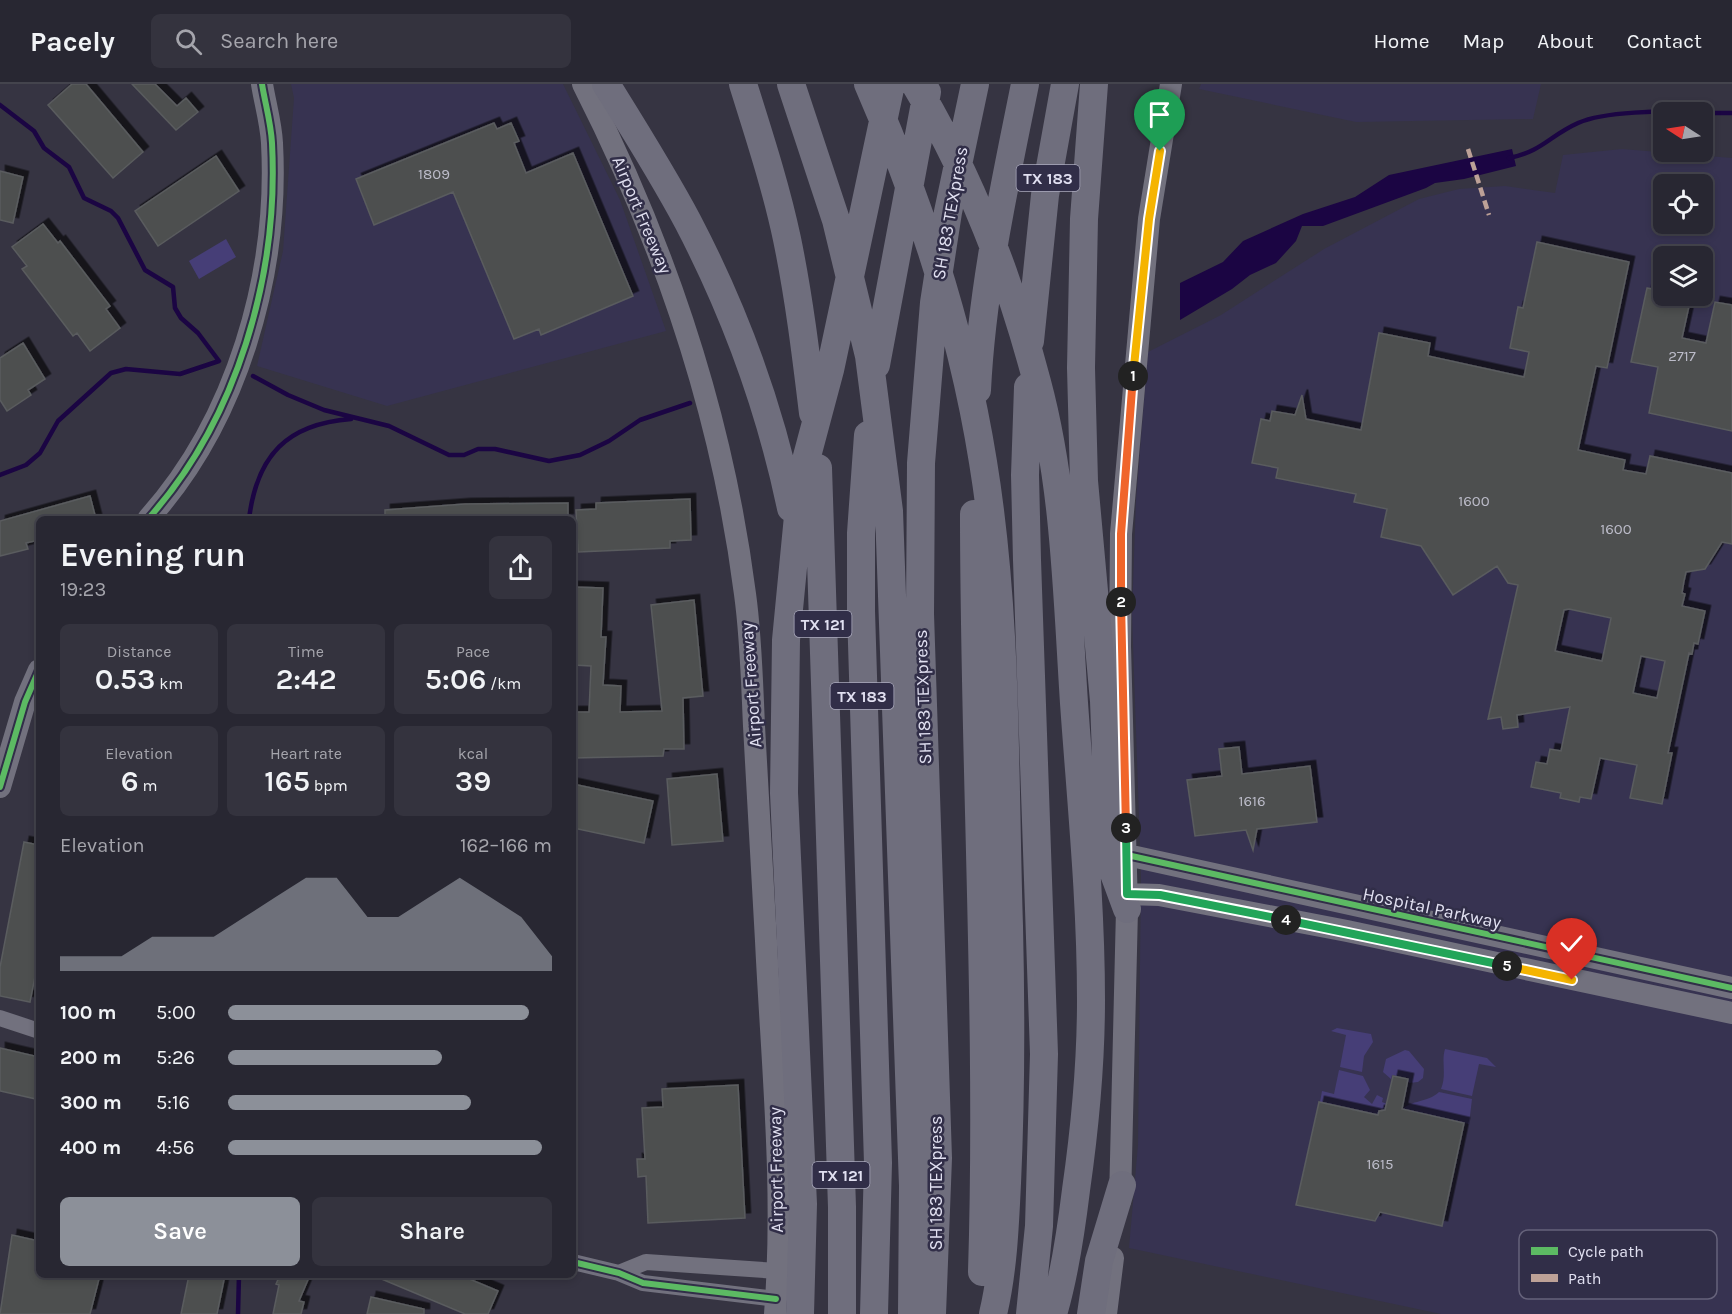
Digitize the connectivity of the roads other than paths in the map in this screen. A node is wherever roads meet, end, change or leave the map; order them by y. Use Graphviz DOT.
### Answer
graph roads {
  1 [pos="262,84"];
  2 [pos="583,84"];
  3 [pos="606,84"];
  4 [pos="743,84"];
  5 [pos="791,84"];
  6 [pos="868,84"];
  7 [pos="891,84"];
  8 [pos="915,84"];
  9 [pos="928,84"];
  10 [pos="975,84"];
  11 [pos="1025,84"];
  12 [pos="1065,84"];
  13 [pos="1094,84"];
  14 [pos="1171,84"];
  15 [pos="151,516"];
  16 [pos="36,678"];
  17 [pos="0,787"];
  18 [pos="1127,855"];
  19 [pos="1127,901"];
  20 [pos="832,909"];
  21 [pos="1732,988"];
  22 [pos="1732,1013"];
  23 [pos="0,1018"];
  24 [pos="36,1029"];
  25 [pos="1122,1185"];
  26 [pos="576,1263"];
  27 [pos="778,1271"];
  28 [pos="619,1273"];
  29 [pos="776,1307"];
  30 [pos="800,1314"];
  31 [pos="842,1314"];
  32 [pos="874,1314"];
  33 [pos="912,1314"];
  34 [pos="932,1314"];
  35 [pos="980,1314"];
  36 [pos="993,1314"];
  37 [pos="1029,1314"];
  38 [pos="1053,1314"];
  39 [pos="1091,1314"];
  40 [pos="1106,1314"];
  1 -- 15 [label="main road"];
  2 -- 27 [label="main road, Airport Freeway"];
  3 -- 20 [label="highway"];
  4 -- 20 [label="highway, TX 121"];
  5 -- 33 [label="highway"];
  6 -- 36 [label="highway"];
  7 -- 30 [label="highway"];
  8 -- 38 [label="highway"];
  9 -- 32 [label="highway, TX 183"];
  10 -- 34 [label="highway, SH 183 TEXpress"];
  11 -- 35 [label="highway"];
  12 -- 37 [label="highway, TX 183"];
  13 -- 19 [label="highway"];
  14 -- 18 [label="main road"];
  16 -- 17 [label="main road"];
  18 -- 19 [label="main road"];
  18 -- 21 [label="main road, Hospital Parkway"];
  19 -- 22 [label="main road"];
  19 -- 25 [label="main road"];
  20 -- 31 [label="highway, TX 121"];
  23 -- 24 [label="street"];
  25 -- 39 [label="highway"];
  25 -- 40 [label="main road"];
  26 -- 28 [label="street"];
  27 -- 28 [label="street"];
  27 -- 29 [label="main road, Airport Freeway"];
  28 -- 29 [label="street"];
}
